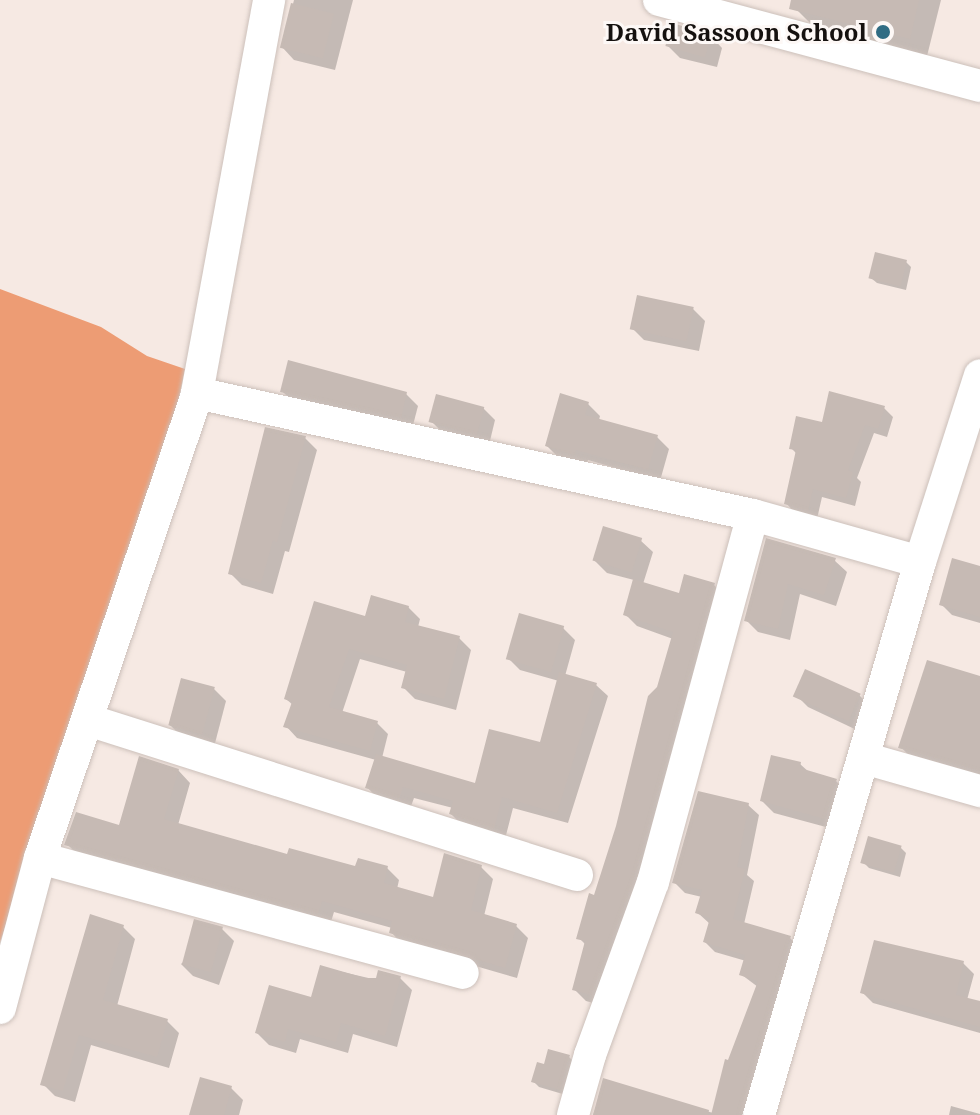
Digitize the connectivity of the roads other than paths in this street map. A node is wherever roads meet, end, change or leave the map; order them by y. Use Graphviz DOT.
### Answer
graph roads {
  1 [pos="269,0"];
  2 [pos="659,0"];
  3 [pos="980,86"];
  4 [pos="980,375"];
  5 [pos="197,393"];
  6 [pos="753,515"];
  7 [pos="920,562"];
  8 [pos="88,720"];
  9 [pos="864,758"];
  10 [pos="980,791"];
  11 [pos="40,858"];
  12 [pos="577,875"];
  13 [pos="463,973"];
  14 [pos="0,1008"];
  15 [pos="573,1115"];
  16 [pos="759,1115"];
  1 -- 5 [label="street"];
  2 -- 3 [label="street"];
  4 -- 7 [label="street"];
  5 -- 6 [label="street"];
  5 -- 8 [label="street"];
  6 -- 7 [label="street"];
  6 -- 15 [label="street"];
  7 -- 9 [label="street"];
  8 -- 11 [label="street"];
  8 -- 12 [label="street"];
  9 -- 10 [label="street"];
  9 -- 16 [label="street"];
  11 -- 13 [label="street"];
  11 -- 14 [label="street"];
}
